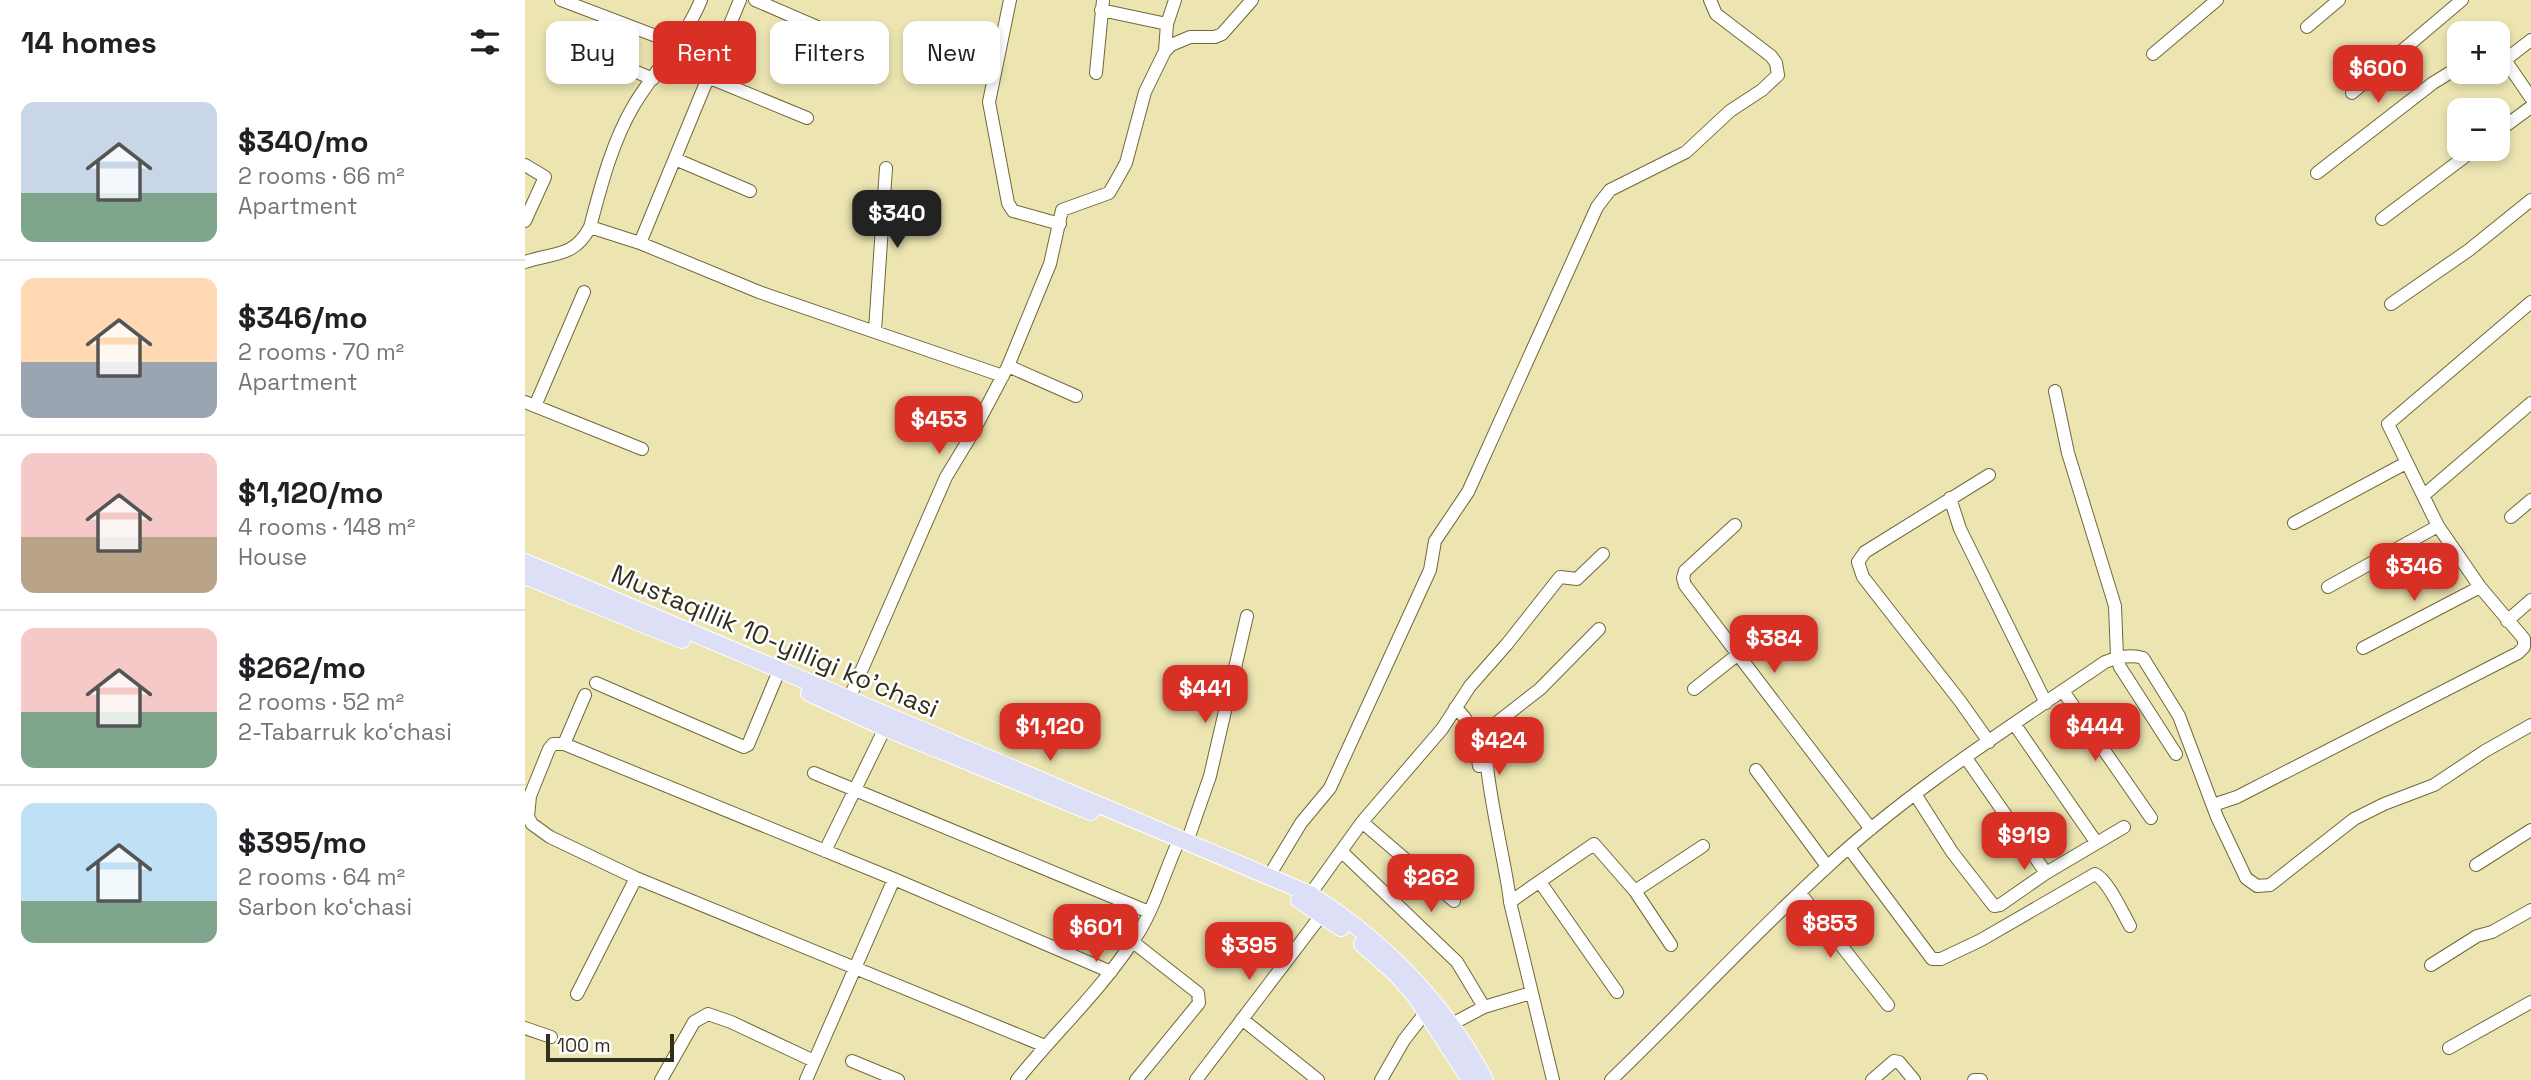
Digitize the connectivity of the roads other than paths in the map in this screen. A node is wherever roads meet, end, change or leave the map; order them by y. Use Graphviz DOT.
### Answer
graph roads {
  1 [pos="561,0"];
  2 [pos="701,0"];
  3 [pos="740,0"];
  4 [pos="755,0"];
  5 [pos="1010,0"];
  6 [pos="1175,0"];
  7 [pos="1252,0"];
  8 [pos="1710,0"];
  9 [pos="2217,0"];
  10 [pos="2340,0"];
  11 [pos="2462,0"];
  12 [pos="1102,5"];
  13 [pos="690,21"];
  14 [pos="732,21"];
  15 [pos="803,21"];
  16 [pos="1167,24"];
  17 [pos="2307,27"];
  18 [pos="653,35"];
  19 [pos="2531,40"];
  20 [pos="1165,51"];
  21 [pos="2510,53"];
  22 [pos="2153,54"];
  23 [pos="2510,71"];
  24 [pos="639,73"];
  25 [pos="1096,73"];
  26 [pos="2447,74"];
  27 [pos="653,79"];
  28 [pos="707,84"];
  29 [pos="725,84"];
  30 [pos="2352,93"];
  31 [pos="2531,98"];
  32 [pos="2531,107"];
  33 [pos="807,118"];
  34 [pos="2510,122"];
  35 [pos="675,159"];
  36 [pos="2459,161"];
  37 [pos="525,165"];
  38 [pos="886,168"];
  39 [pos="2317,173"];
  40 [pos="750,191"];
  41 [pos="2531,200"];
  42 [pos="2382,219"];
  43 [pos="525,221"];
  44 [pos="1060,224"];
  45 [pos="590,227"];
  46 [pos="640,243"];
  47 [pos="525,262"];
  48 [pos="584,292"];
  49 [pos="2531,302"];
  50 [pos="2391,304"];
  51 [pos="875,330"];
  52 [pos="1005,371"];
  53 [pos="2055,391"];
  54 [pos="1076,396"];
  55 [pos="2531,403"];
  56 [pos="530,404"];
  57 [pos="642,449"];
  58 [pos="2406,463"];
  59 [pos="1989,475"];
  60 [pos="2424,495"];
  61 [pos="1950,498"];
  62 [pos="2531,500"];
  63 [pos="2511,517"];
  64 [pos="2294,523"];
  65 [pos="1735,525"];
  66 [pos="2438,526"];
  67 [pos="1603,554"];
  68 [pos="525,562"];
  69 [pos="525,576"];
  70 [pos="2328,587"];
  71 [pos="2480,587"];
  72 [pos="2531,600"];
  73 [pos="1247,616"];
  74 [pos="2507,621"];
  75 [pos="1599,629"];
  76 [pos="2527,645"];
  77 [pos="2363,648"];
  78 [pos="1737,655"];
  79 [pos="2117,657"];
  80 [pos="776,678"];
  81 [pos="596,683"];
  82 [pos="1694,689"];
  83 [pos="2063,691"];
  84 [pos="585,695"];
  85 [pos="849,699"];
  86 [pos="2046,703"];
  87 [pos="1455,708"];
  88 [pos="2015,724"];
  89 [pos="2531,726"];
  90 [pos="885,729"];
  91 [pos="1989,742"];
  92 [pos="564,744"];
  93 [pos="2176,754"];
  94 [pos="1966,758"];
  95 [pos="1756,769"];
  96 [pos="814,773"];
  97 [pos="856,790"];
  98 [pos="1915,794"];
  99 [pos="2213,805"];
  100 [pos="2151,818"];
  101 [pos="1362,821"];
  102 [pos="2123,827"];
  103 [pos="1871,829"];
  104 [pos="2531,830"];
  105 [pos="2097,842"];
  106 [pos="1181,844"];
  107 [pos="1703,846"];
  108 [pos="1849,848"];
  109 [pos="825,851"];
  110 [pos="1341,851"];
  111 [pos="2476,865"];
  112 [pos="1827,866"];
  113 [pos="2046,873"];
  114 [pos="1269,876"];
  115 [pos="636,878"];
  116 [pos="894,879"];
  117 [pos="1509,880"];
  118 [pos="1540,882"];
  119 [pos="1635,891"];
  120 [pos="1800,892"];
  121 [pos="1307,899"];
  122 [pos="1454,901"];
  123 [pos="1510,902"];
  124 [pos="1325,910"];
  125 [pos="2531,910"];
  126 [pos="1149,912"];
  127 [pos="2130,926"];
  128 [pos="1133,942"];
  129 [pos="1671,945"];
  130 [pos="2431,965"];
  131 [pos="857,967"];
  132 [pos="1111,972"];
  133 [pos="1617,992"];
  134 [pos="1531,993"];
  135 [pos="577,994"];
  136 [pos="2531,1002"];
  137 [pos="1888,1005"];
  138 [pos="1430,1007"];
  139 [pos="1484,1007"];
  140 [pos="1242,1019"];
  141 [pos="1452,1024"];
  142 [pos="525,1028"];
  143 [pos="551,1037"];
  144 [pos="1045,1046"];
  145 [pos="2449,1048"];
  146 [pos="814,1060"];
  147 [pos="852,1061"];
  148 [pos="661,1080"];
  149 [pos="806,1080"];
  150 [pos="898,1080"];
  151 [pos="1017,1080"];
  152 [pos="1136,1080"];
  153 [pos="1196,1080"];
  154 [pos="1318,1080"];
  155 [pos="1381,1080"];
  156 [pos="1470,1080"];
  157 [pos="1485,1080"];
  158 [pos="1553,1080"];
  159 [pos="1611,1080"];
  160 [pos="1871,1080"];
  161 [pos="1913,1080"];
  162 [pos="1974,1080"];
  163 [pos="1981,1080"];
  1 -- 18 [label="street"];
  2 -- 13 [label="street"];
  3 -- 14 [label="street"];
  4 -- 15 [label="street"];
  5 -- 44 [label="street"];
  6 -- 16 [label="street"];
  7 -- 20 [label="street"];
  8 -- 114 [label="street"];
  9 -- 22 [label="street"];
  10 -- 17 [label="street"];
  11 -- 30 [label="street"];
  12 -- 16 [label="street"];
  12 -- 25 [label="street"];
  16 -- 20 [label="street"];
  19 -- 21 [label="street"];
  20 -- 44 [label="street"];
  23 -- 31 [label="street"];
  24 -- 27 [label="street"];
  26 -- 39 [label="street"];
  27 -- 45 [label="street"];
  28 -- 35 [label="street"];
  29 -- 33 [label="street"];
  32 -- 34 [label="street"];
  35 -- 40 [label="street"];
  35 -- 46 [label="street"];
  36 -- 42 [label="street"];
  37 -- 43 [label="street"];
  38 -- 51 [label="street"];
  41 -- 50 [label="street"];
  44 -- 52 [label="street"];
  45 -- 46 [label="street"];
  45 -- 47 [label="street"];
  46 -- 51 [label="street"];
  48 -- 56 [label="street"];
  49 -- 58 [label="street"];
  51 -- 52 [label="street"];
  52 -- 54 [label="street"];
  52 -- 85 [label="street"];
  53 -- 79 [label="street"];
  55 -- 60 [label="street"];
  56 -- 57 [label="street"];
  58 -- 60 [label="street"];
  58 -- 64 [label="street"];
  59 -- 61 [label="street"];
  60 -- 66 [label="street"];
  61 -- 86 [label="street"];
  61 -- 91 [label="street"];
  62 -- 63 [label="street"];
  65 -- 78 [label="street"];
  66 -- 70 [label="street"];
  66 -- 71 [label="street"];
  67 -- 87 [label="street"];
  68 -- 85 [label="main road, Mustaqillik 10-yilligi ko'chasi"];
  69 -- 80 [label="main road, Mustaqillik 10-yilligi ko'chasi"];
  71 -- 74 [label="street"];
  71 -- 77 [label="street"];
  72 -- 74 [label="street"];
  73 -- 106 [label="street"];
  74 -- 76 [label="street"];
  75 -- 117 [label="street"];
  76 -- 99 [label="street"];
  78 -- 82 [label="street"];
  78 -- 103 [label="street"];
  79 -- 83 [label="street"];
  79 -- 93 [label="street"];
  79 -- 99 [label="street"];
  80 -- 81 [label="street"];
  80 -- 90 [label="main road, Mustaqillik 10-yilligi ko'chasi"];
  83 -- 86 [label="street"];
  83 -- 100 [label="street"];
  84 -- 92 [label="street"];
  85 -- 106 [label="main road, Mustaqillik 10-yilligi ko'chasi"];
  86 -- 88 [label="street"];
  87 -- 101 [label="street"];
  87 -- 117 [label="street"];
  88 -- 91 [label="street"];
  88 -- 105 [label="street"];
  89 -- 99 [label="street"];
  90 -- 97 [label="street"];
  90 -- 106 [label="main road, Mustaqillik 10-yilligi ko'chasi"];
  91 -- 94 [label="street"];
  92 -- 109 [label="street"];
  92 -- 115 [label="street"];
  94 -- 98 [label="street"];
  94 -- 113 [label="street"];
  95 -- 112 [label="street"];
  96 -- 97 [label="street"];
  97 -- 109 [label="street"];
  97 -- 126 [label="street"];
  98 -- 103 [label="street"];
  98 -- 113 [label="street"];
  101 -- 110 [label="street"];
  101 -- 122 [label="street"];
  102 -- 105 [label="street"];
  103 -- 108 [label="street"];
  104 -- 111 [label="street"];
  105 -- 113 [label="street"];
  106 -- 114 [label="main road, Mustaqillik 10-yilligi ko'chasi"];
  106 -- 121 [label="main road, Mustaqillik 10-yilligi ko'chasi"];
  106 -- 126 [label="street"];
  107 -- 119 [label="street"];
  108 -- 112 [label="street"];
  108 -- 127 [label="street"];
  109 -- 116 [label="street"];
  110 -- 121 [label="street"];
  110 -- 139 [label="street"];
  112 -- 120 [label="street"];
  114 -- 121 [label="main road, Mustaqillik 10-yilligi ko'chasi"];
  115 -- 131 [label="street"];
  115 -- 135 [label="street"];
  116 -- 131 [label="street"];
  116 -- 132 [label="street"];
  117 -- 123 [label="street"];
  118 -- 119 [label="street"];
  118 -- 123 [label="street"];
  118 -- 133 [label="street"];
  119 -- 129 [label="street"];
  120 -- 137 [label="street"];
  120 -- 159 [label="street"];
  121 -- 124 [label="main road, Mustaqillik 10-yilligi ko'chasi"];
  123 -- 134 [label="street"];
  124 -- 138 [label="main road, Mustaqillik 10-yilligi ko'chasi"];
  124 -- 140 [label="street"];
  125 -- 130 [label="street"];
  126 -- 128 [label="street"];
  128 -- 132 [label="street"];
  128 -- 152 [label="street"];
  131 -- 144 [label="street"];
  131 -- 146 [label="street"];
  132 -- 144 [label="street"];
  134 -- 139 [label="street"];
  134 -- 158 [label="street"];
  136 -- 145 [label="street"];
  138 -- 141 [label="main road, Mustaqillik 10-yilligi ko'chasi"];
  138 -- 155 [label="street"];
  138 -- 156 [label="main road, Mustaqillik 10-yilligi ko'chasi"];
  139 -- 141 [label="street"];
  140 -- 153 [label="street"];
  140 -- 154 [label="street"];
  141 -- 157 [label="main road, Mustaqillik 10-yilligi ko'chasi"];
  142 -- 143 [label="street"];
  144 -- 151 [label="street"];
  146 -- 148 [label="street"];
  146 -- 149 [label="street"];
  147 -- 150 [label="street"];
  160 -- 161 [label="street"];
  162 -- 163 [label="street"];
}
